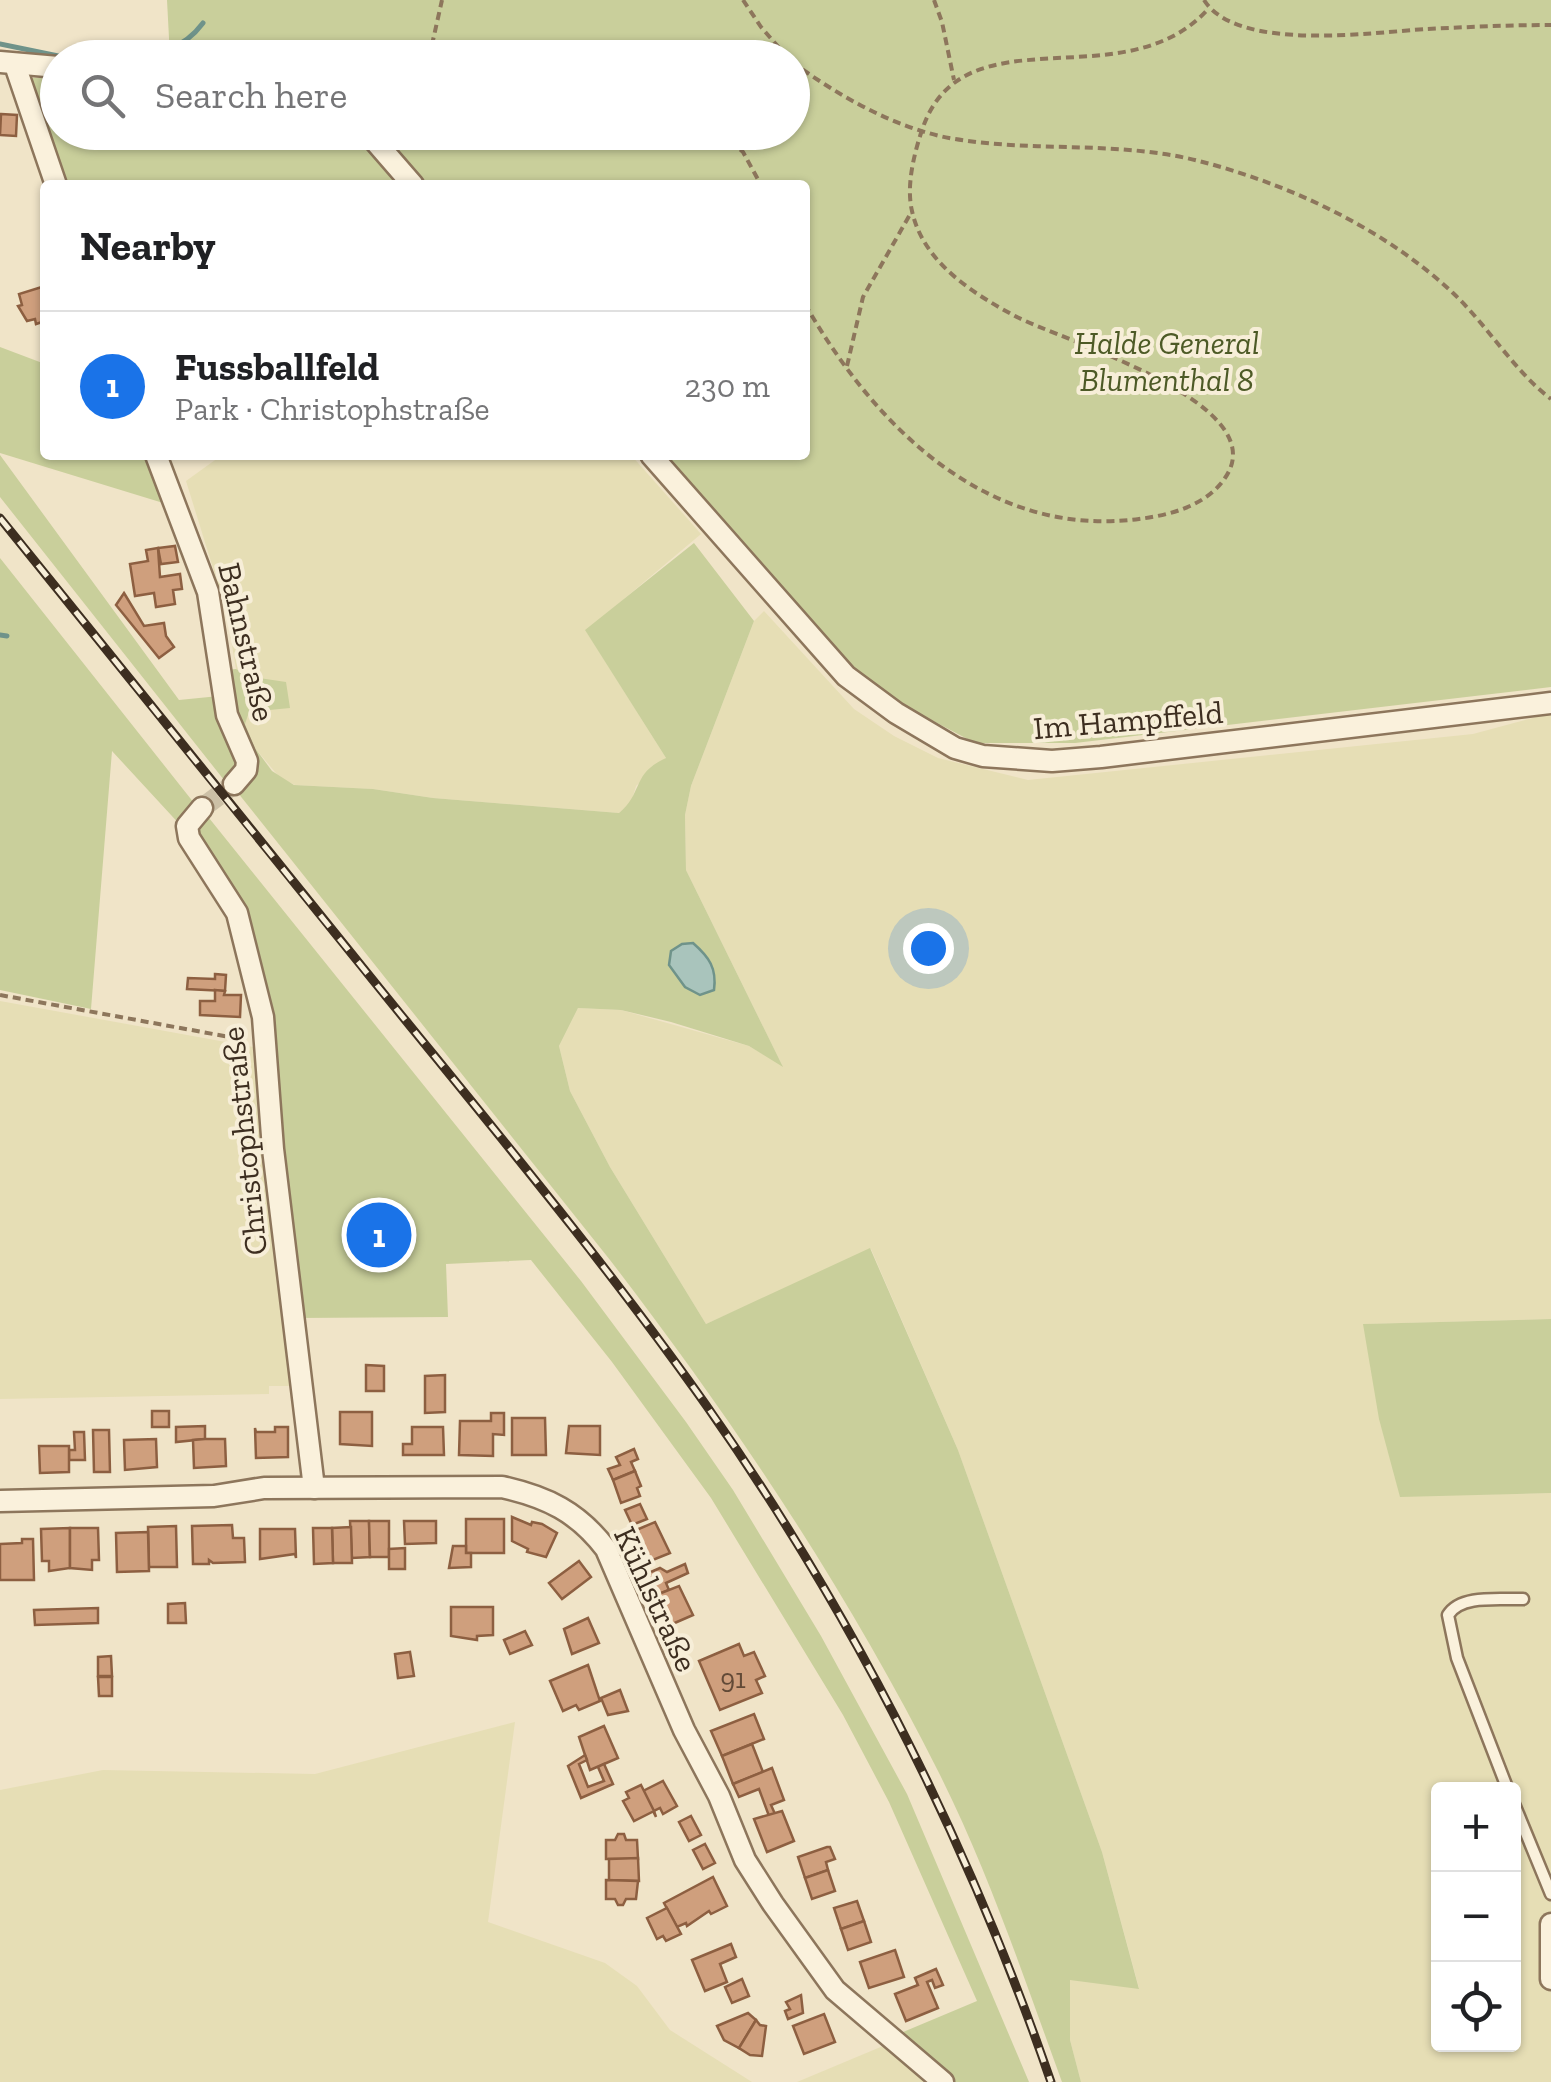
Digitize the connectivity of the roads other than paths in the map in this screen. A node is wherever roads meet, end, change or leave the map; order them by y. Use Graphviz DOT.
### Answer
graph roads {
  1 [pos="8,63"];
  2 [pos="40,66"];
  3 [pos="40,144"];
  4 [pos="42,150"];
  5 [pos="383,150"];
  6 [pos="54,180"];
  7 [pos="409,180"];
  8 [pos="158,460"];
  9 [pos="655,460"];
  10 [pos="1551,703"];
  11 [pos="234,784"];
  12 [pos="202,808"];
  13 [pos="314,1488"];
  14 [pos="0,1501"];
  15 [pos="1523,1599"];
  16 [pos="1505,1782"];
  17 [pos="1521,1821"];
  18 [pos="1551,1894"];
  19 [pos="1551,1924"];
  20 [pos="1551,1979"];
  21 [pos="943,2082"];
  1 -- 2 [label="street"];
  1 -- 3 [label="street"];
  4 -- 6 [label="street"];
  5 -- 7 [label="street"];
  8 -- 11 [label="street, Bahnstraße"];
  9 -- 10 [label="street, Im Hampffeld"];
  12 -- 13 [label="street, Christophstraße"];
  13 -- 14 [label="street, Kühlstraße"];
  13 -- 21 [label="street, Kühlstraße"];
  15 -- 16 [label="lane"];
  17 -- 18 [label="lane"];
  19 -- 20 [label="street"];
}
